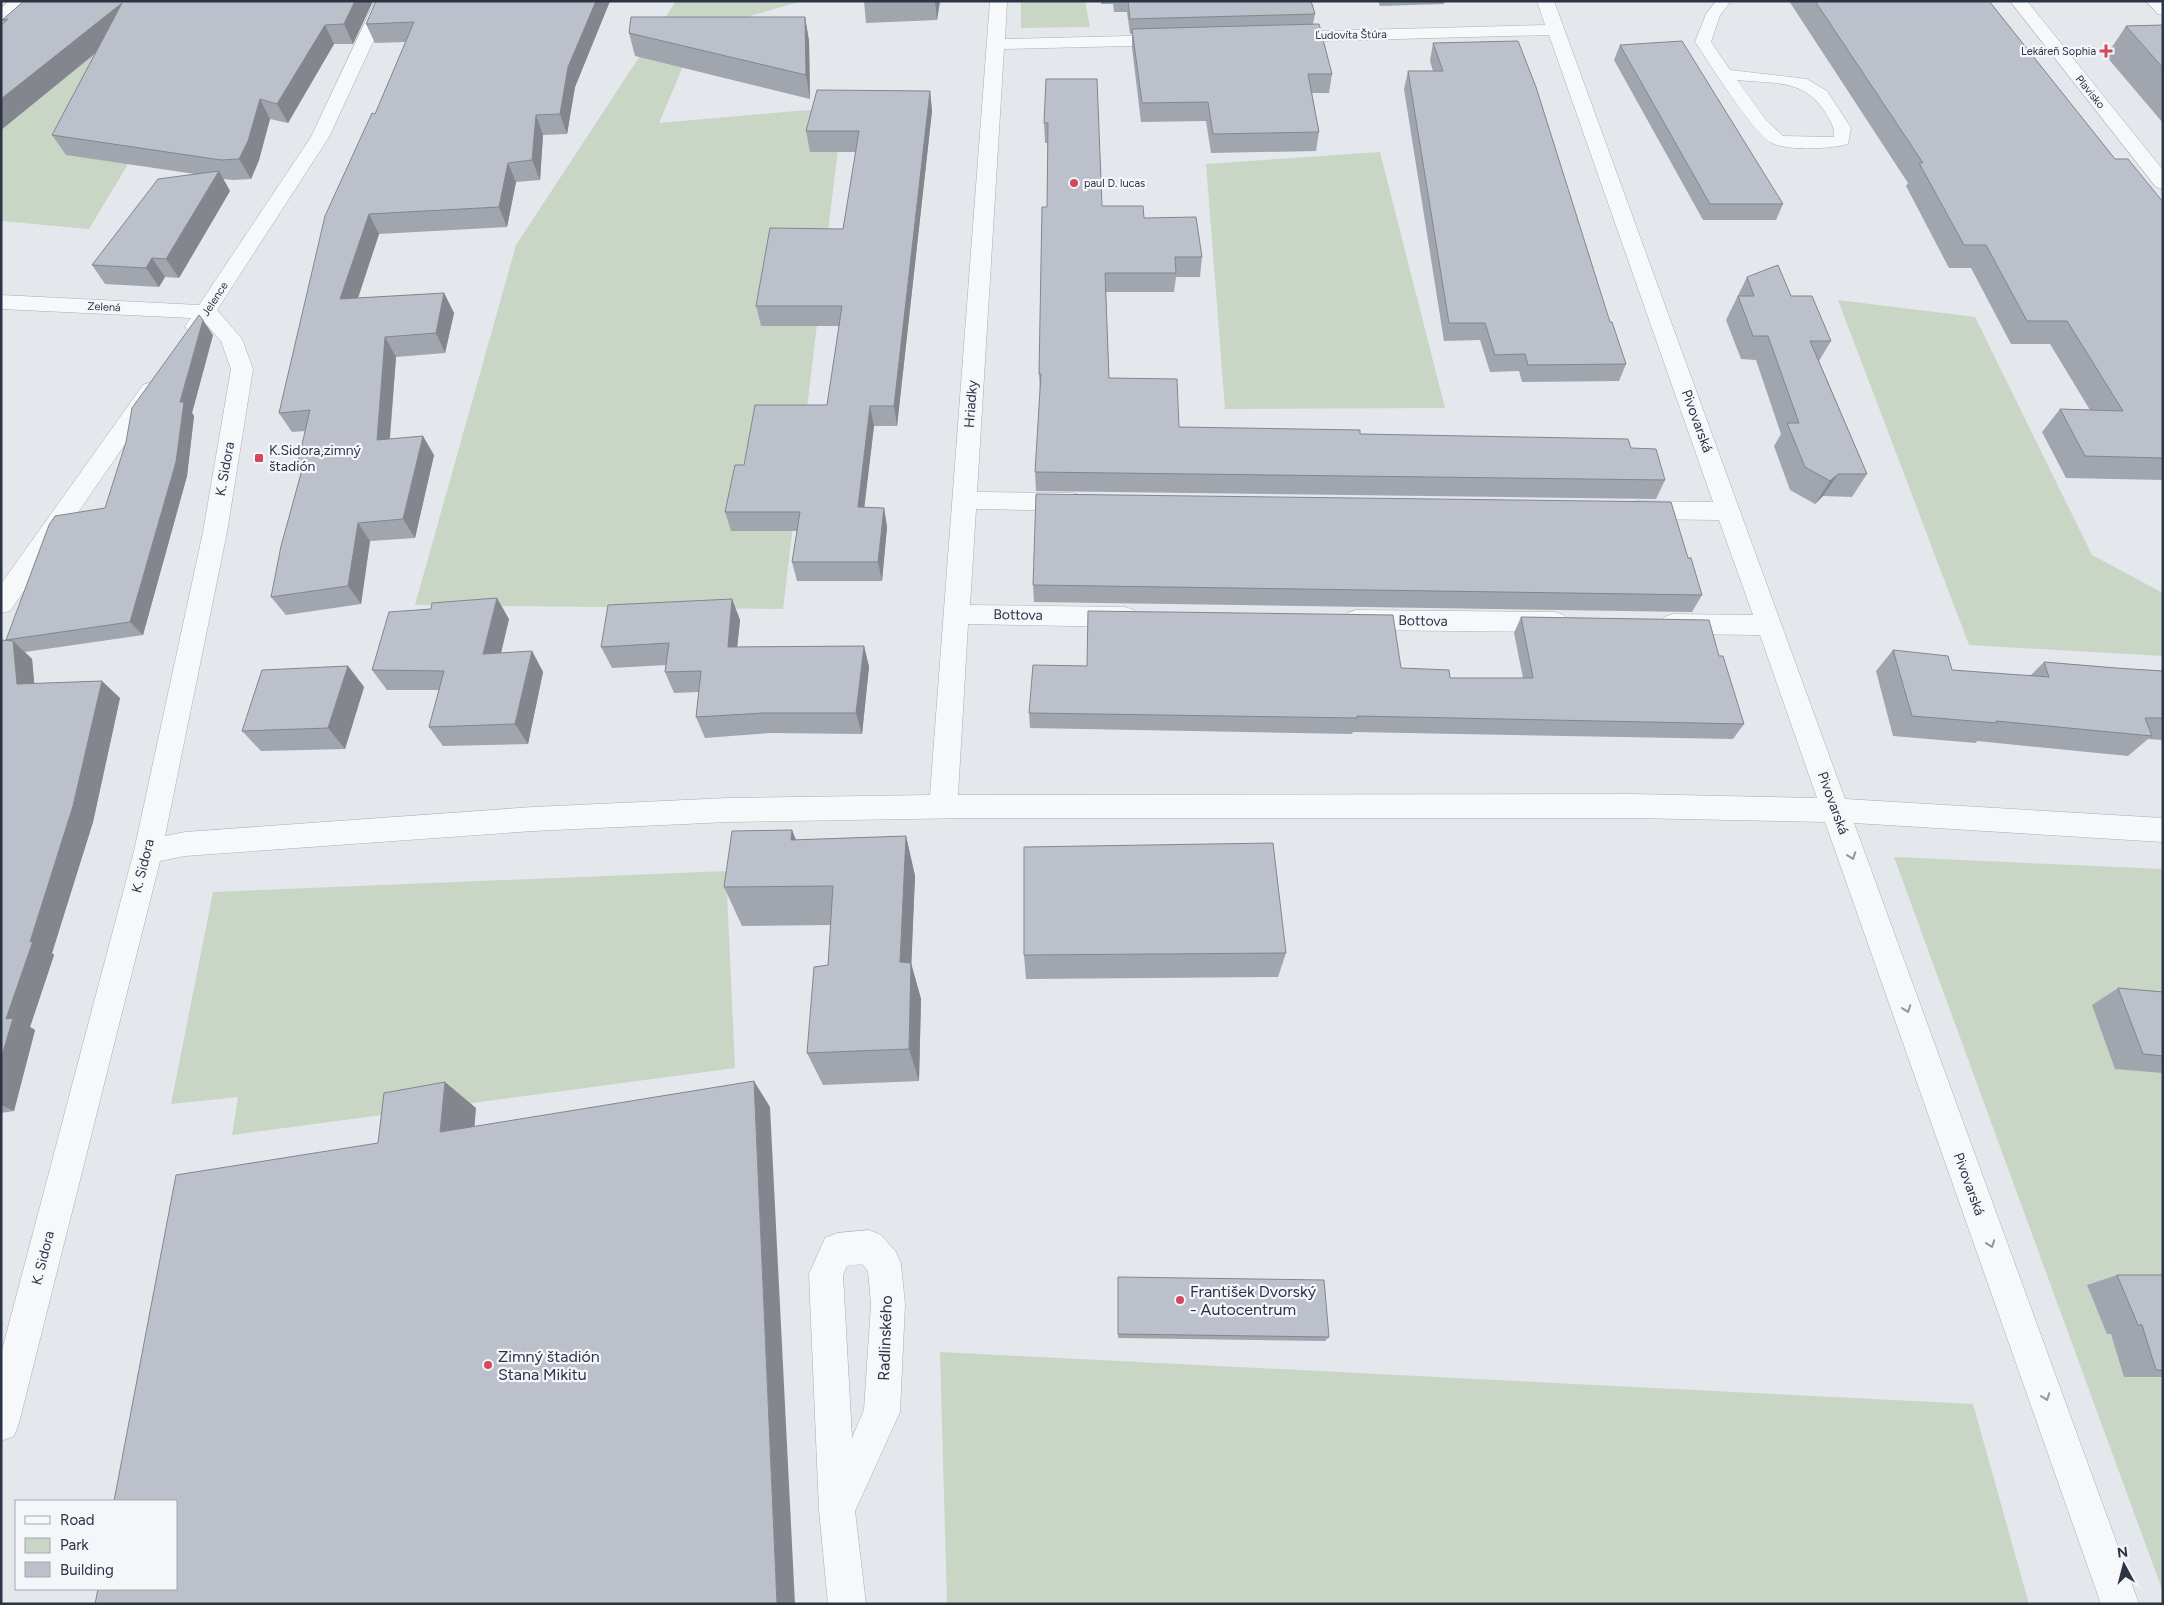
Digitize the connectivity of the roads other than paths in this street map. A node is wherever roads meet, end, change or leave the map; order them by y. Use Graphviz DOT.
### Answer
graph roads {
  1 [pos="19,1"];
  2 [pos="384,1"];
  3 [pos="998,1"];
  4 [pos="1545,1"];
  5 [pos="1724,1"];
  6 [pos="2018,1"];
  7 [pos="2153,1"];
  8 [pos="2163,11"];
  9 [pos="1,17"];
  10 [pos="1555,30"];
  11 [pos="1266,37"];
  12 [pos="1186,40"];
  13 [pos="996,44"];
  14 [pos="1726,74"];
  15 [pos="2163,183"];
  16 [pos="1,302"];
  17 [pos="207,312"];
  18 [pos="185,343"];
  19 [pos="163,374"];
  20 [pos="964,500"];
  21 [pos="1094,502"];
  22 [pos="1610,510"];
  23 [pos="1729,511"];
  24 [pos="1,604"];
  25 [pos="956,614"];
  26 [pos="1145,617"];
  27 [pos="1333,619"];
  28 [pos="1581,623"];
  29 [pos="1650,624"];
  30 [pos="1769,625"];
  31 [pos="943,806"];
  32 [pos="1835,810"];
  33 [pos="2163,830"];
  34 [pos="148,851"];
  35 [pos="1,1424"];
  36 [pos="837,1510"];
  37 [pos="847,1604"];
  38 [pos="2120,1604"];
  1 -- 9 [label="street"];
  2 -- 17 [label="street, Jelence"];
  3 -- 13 [label="street, Hriadky"];
  4 -- 10 [label="street, Pivovarská"];
  5 -- 14 [label="lane"];
  6 -- 15 [label="street, Plavisko"];
  7 -- 8 [label="lane"];
  10 -- 11 [label="street, Ľudovíta Štúra"];
  10 -- 23 [label="street, Pivovarská"];
  12 -- 13 [label="street"];
  13 -- 20 [label="street, Hriadky"];
  14 -- 14 [label="lane"];
  16 -- 17 [label="street, Zelená"];
  17 -- 18 [label="street, Jelence"];
  17 -- 34 [label="street, K. Sidora"];
  19 -- 24 [label="street"];
  20 -- 21 [label="street"];
  20 -- 25 [label="street, Hriadky"];
  22 -- 23 [label="street"];
  23 -- 30 [label="street, Pivovarská"];
  25 -- 26 [label="street, Bottova"];
  25 -- 31 [label="street, Hriadky"];
  27 -- 28 [label="street, Bottova"];
  29 -- 30 [label="street"];
  30 -- 32 [label="street, Pivovarská"];
  31 -- 32 [label="street"];
  31 -- 34 [label="street"];
  32 -- 33 [label="street"];
  32 -- 38 [label="street, Pivovarská, one-way"];
  34 -- 35 [label="street, K. Sidora"];
  36 -- 36 [label="street, Radlinského"];
  36 -- 37 [label="street, Radlinského"];
}
